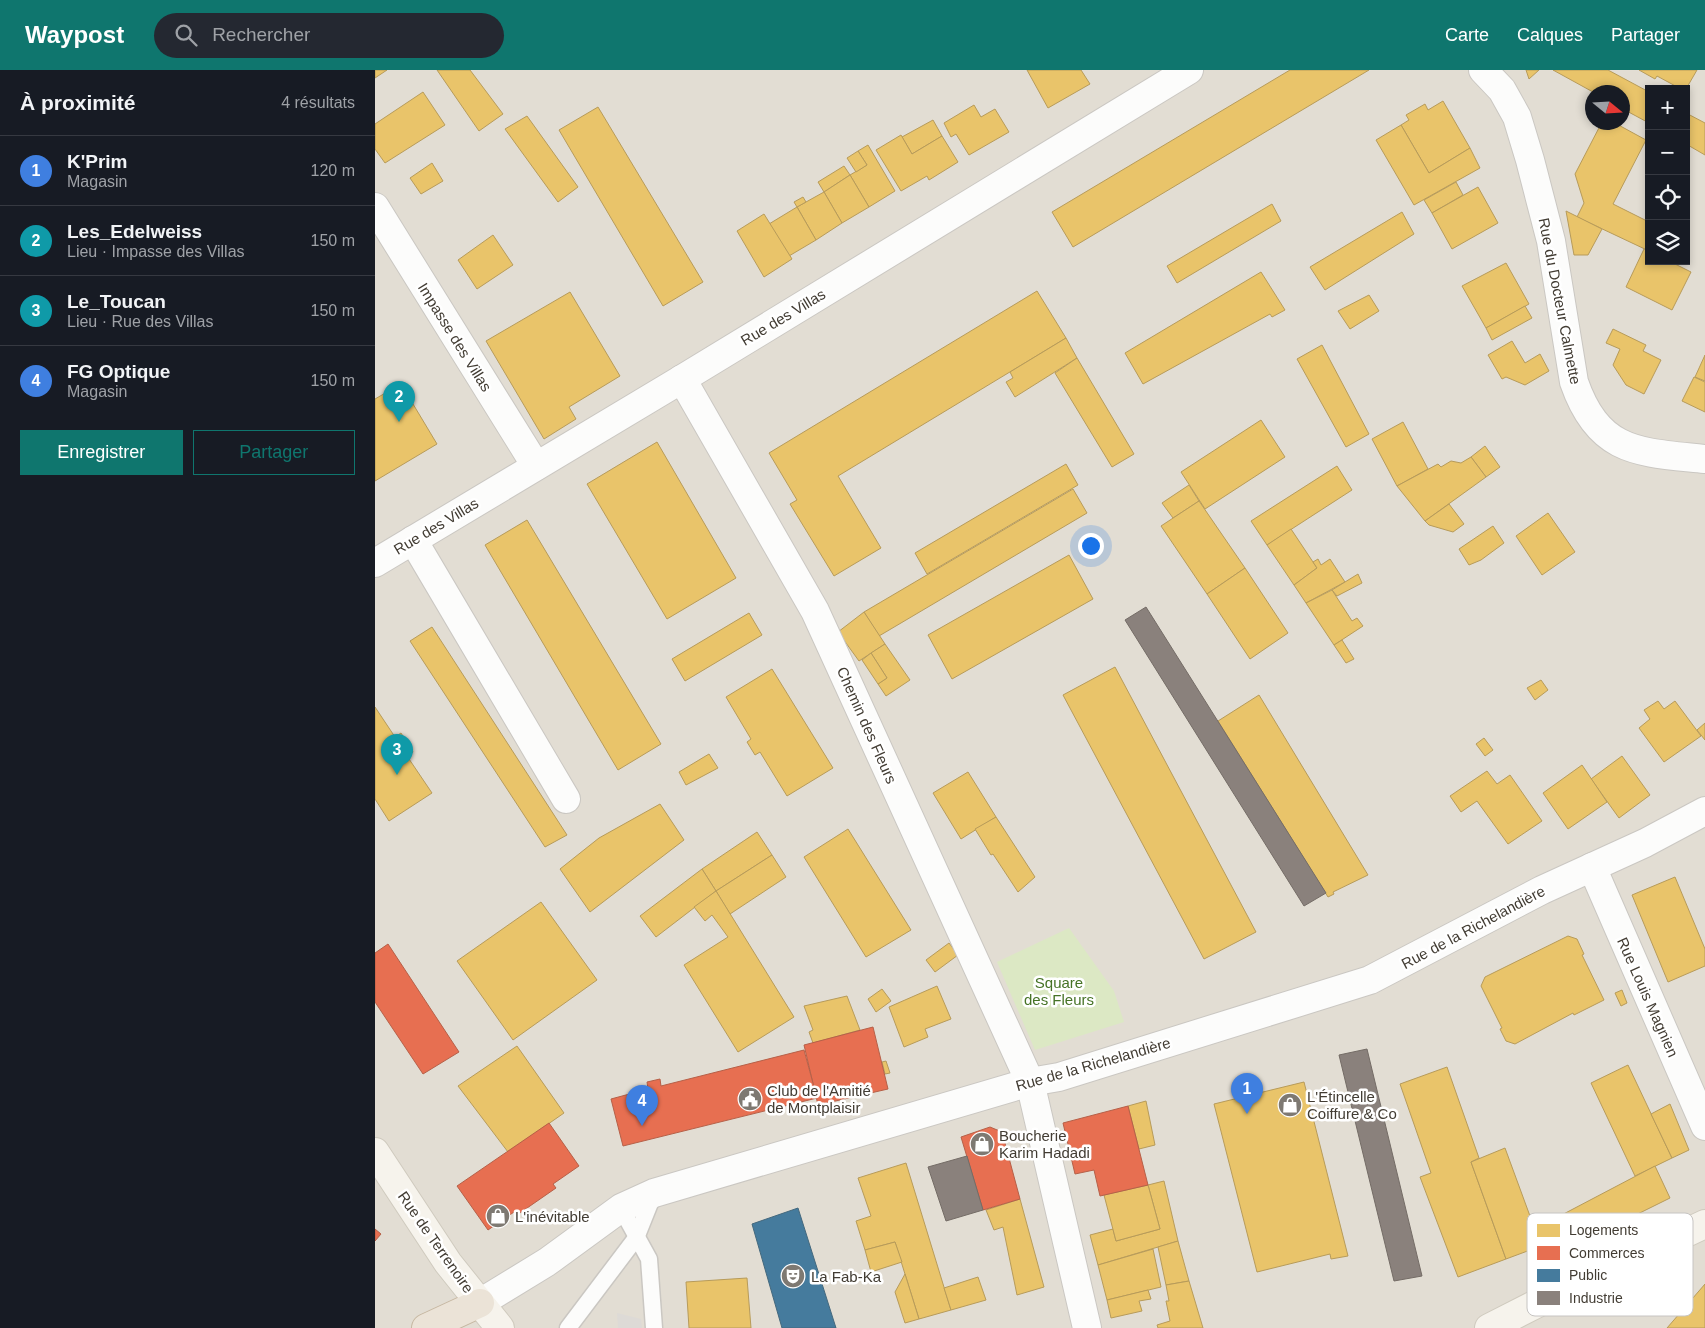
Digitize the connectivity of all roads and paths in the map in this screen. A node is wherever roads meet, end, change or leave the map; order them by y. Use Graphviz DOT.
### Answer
graph roads {
  1 [pos="1189,70"];
  2 [pos="1492,73"];
  3 [pos="375,207"];
  4 [pos="682,379"];
  5 [pos="1705,459"];
  6 [pos="536,466"];
  7 [pos="413,540"];
  8 [pos="375,563"];
  9 [pos="566,799"];
  10 [pos="1705,811"];
  11 [pos="1592,867"];
  12 [pos="1029,1082"];
  13 [pos="1705,1126"];
  14 [pos="375,1152"];
  15 [pos="654,1194"];
  16 [pos="621,1208"];
  17 [pos="1705,1224"];
  18 [pos="1693,1230"];
  19 [pos="637,1238"];
  20 [pos="480,1303"];
  21 [pos="1527,1309"];
  22 [pos="426,1328"];
  23 [pos="500,1328"];
  24 [pos="568,1328"];
  25 [pos="654,1328"];
  26 [pos="1087,1328"];
  27 [pos="1489,1328"];
  1 -- 4 [label="street, Rue des Villas"];
  2 -- 5 [label="street, Rue du Docteur Calmette"];
  3 -- 6 [label="street, Impasse des Villas"];
  4 -- 6 [label="street, Rue des Villas"];
  4 -- 12 [label="street, Chemin des Fleurs"];
  6 -- 7 [label="street, Rue des Villas"];
  7 -- 8 [label="street, Rue des Villas"];
  7 -- 9 [label="street"];
  10 -- 11 [label="street, Rue de la Richelandière"];
  11 -- 12 [label="street, Rue de la Richelandière"];
  11 -- 13 [label="street, Rue Louis Magnien"];
  12 -- 15 [label="street, Rue de la Richelandière"];
  12 -- 26 [label="street, Chemin des Fleurs"];
  14 -- 20 [label="street, Rue de Terrenoire"];
  15 -- 16 [label="street, Rue de la Richelandière"];
  15 -- 19 [label="lane"];
  16 -- 19 [label="lane"];
  16 -- 20 [label="street, Rue de la Richelandière"];
  17 -- 18 [label="street"];
  19 -- 24 [label="lane"];
  19 -- 25 [label="lane"];
  20 -- 22 [label="highway"];
  20 -- 23 [label="street, Rue de Terrenoire"];
  21 -- 27 [label="street"];
}
